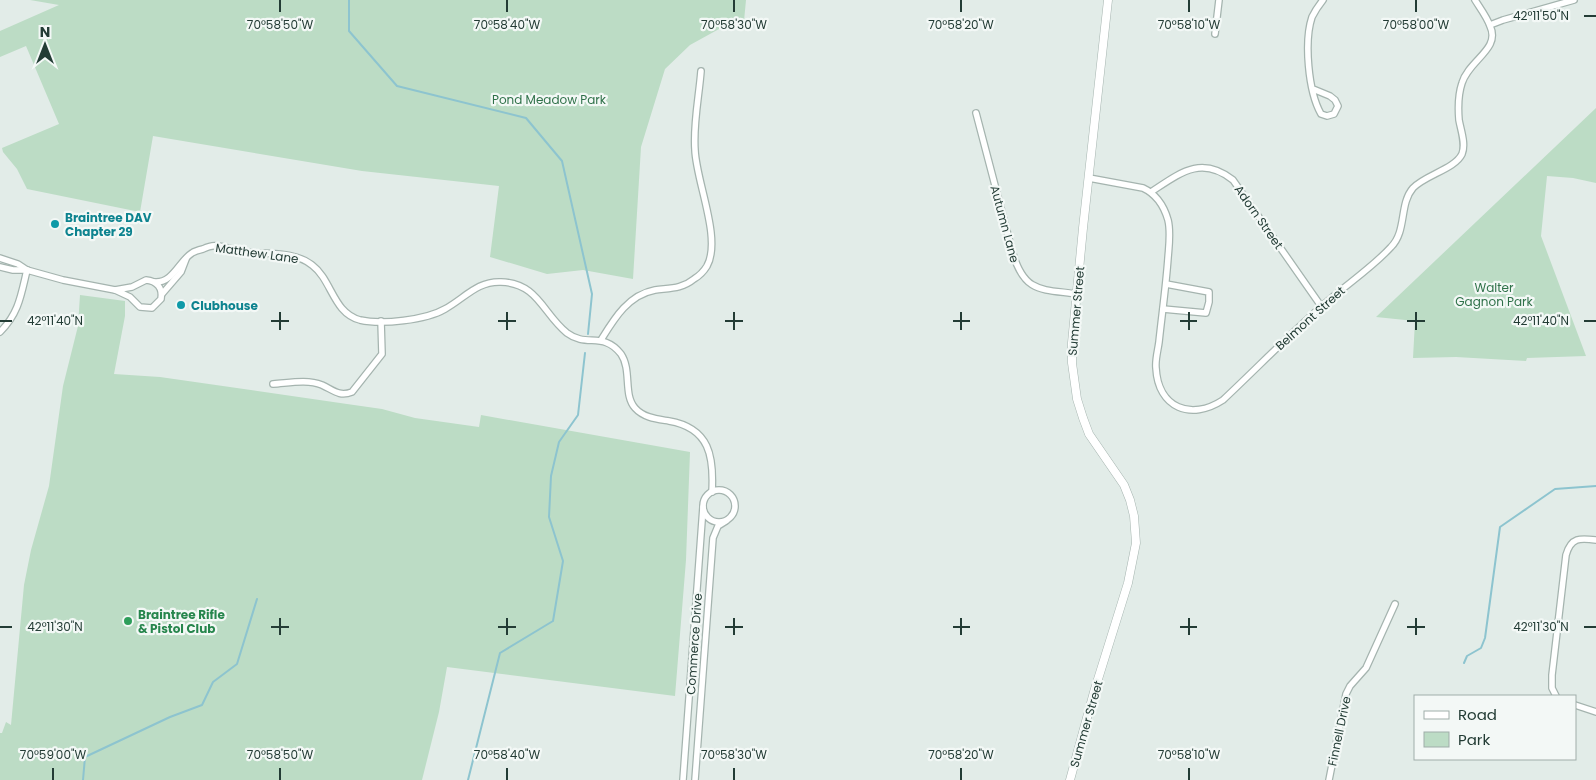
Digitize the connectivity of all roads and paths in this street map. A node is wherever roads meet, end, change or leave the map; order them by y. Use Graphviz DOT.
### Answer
graph roads {
  1 [pos="1108,0"];
  2 [pos="1219,0"];
  3 [pos="1323,0"];
  4 [pos="1475,0"];
  5 [pos="1574,0"];
  6 [pos="1490,25"];
  7 [pos="1215,34"];
  8 [pos="701,71"];
  9 [pos="1313,89"];
  10 [pos="976,113"];
  11 [pos="1089,178"];
  12 [pos="1151,192"];
  13 [pos="0,258"];
  14 [pos="186,259"];
  15 [pos="0,267"];
  16 [pos="27,270"];
  17 [pos="155,282"];
  18 [pos="1166,284"];
  19 [pos="115,290"];
  20 [pos="162,294"];
  21 [pos="1077,294"];
  22 [pos="1322,306"];
  23 [pos="1163,309"];
  24 [pos="382,321"];
  25 [pos="0,332"];
  26 [pos="601,340"];
  27 [pos="273,384"];
  28 [pos="712,492"];
  29 [pos="703,507"];
  30 [pos="726,521"];
  31 [pos="1596,540"];
  32 [pos="1395,604"];
  33 [pos="1556,695"];
  34 [pos="1576,705"];
  35 [pos="1596,712"];
  36 [pos="683,780"];
  37 [pos="695,780"];
  38 [pos="1070,780"];
  39 [pos="1329,780"];
  1 -- 11 [label="street, Summer Street"];
  2 -- 7 [label="street"];
  3 -- 9 [label="street"];
  4 -- 6 [label="street"];
  5 -- 6 [label="street"];
  6 -- 22 [label="street, Belmont Street"];
  8 -- 26 [label="street"];
  9 -- 9 [label="street"];
  10 -- 21 [label="street, Autumn Lane"];
  11 -- 12 [label="street"];
  11 -- 21 [label="street, Summer Street"];
  12 -- 18 [label="street, Belmont Street"];
  12 -- 22 [label="street, Adorn Street"];
  13 -- 16 [label="street"];
  14 -- 17 [label="street, Matthew Lane"];
  14 -- 20 [label="street"];
  14 -- 24 [label="street, Matthew Lane"];
  15 -- 16 [label="street"];
  16 -- 19 [label="street"];
  16 -- 25 [label="street"];
  17 -- 19 [label="street, Matthew Lane"];
  17 -- 20 [label="street"];
  18 -- 23 [label="street, Belmont Street"];
  18 -- 23 [label="street"];
  19 -- 20 [label="street"];
  21 -- 38 [label="street, Summer Street"];
  22 -- 23 [label="street, Belmont Street"];
  24 -- 26 [label="street, Matthew Lane"];
  24 -- 27 [label="street"];
  26 -- 28 [label="street"];
  28 -- 29 [label="street"];
  28 -- 30 [label="street"];
  29 -- 30 [label="street"];
  29 -- 36 [label="street, Commerce Drive"];
  30 -- 37 [label="street, Commerce Drive"];
  31 -- 33 [label="street"];
  32 -- 39 [label="street, Finnell Drive"];
  34 -- 35 [label="street"];
}
